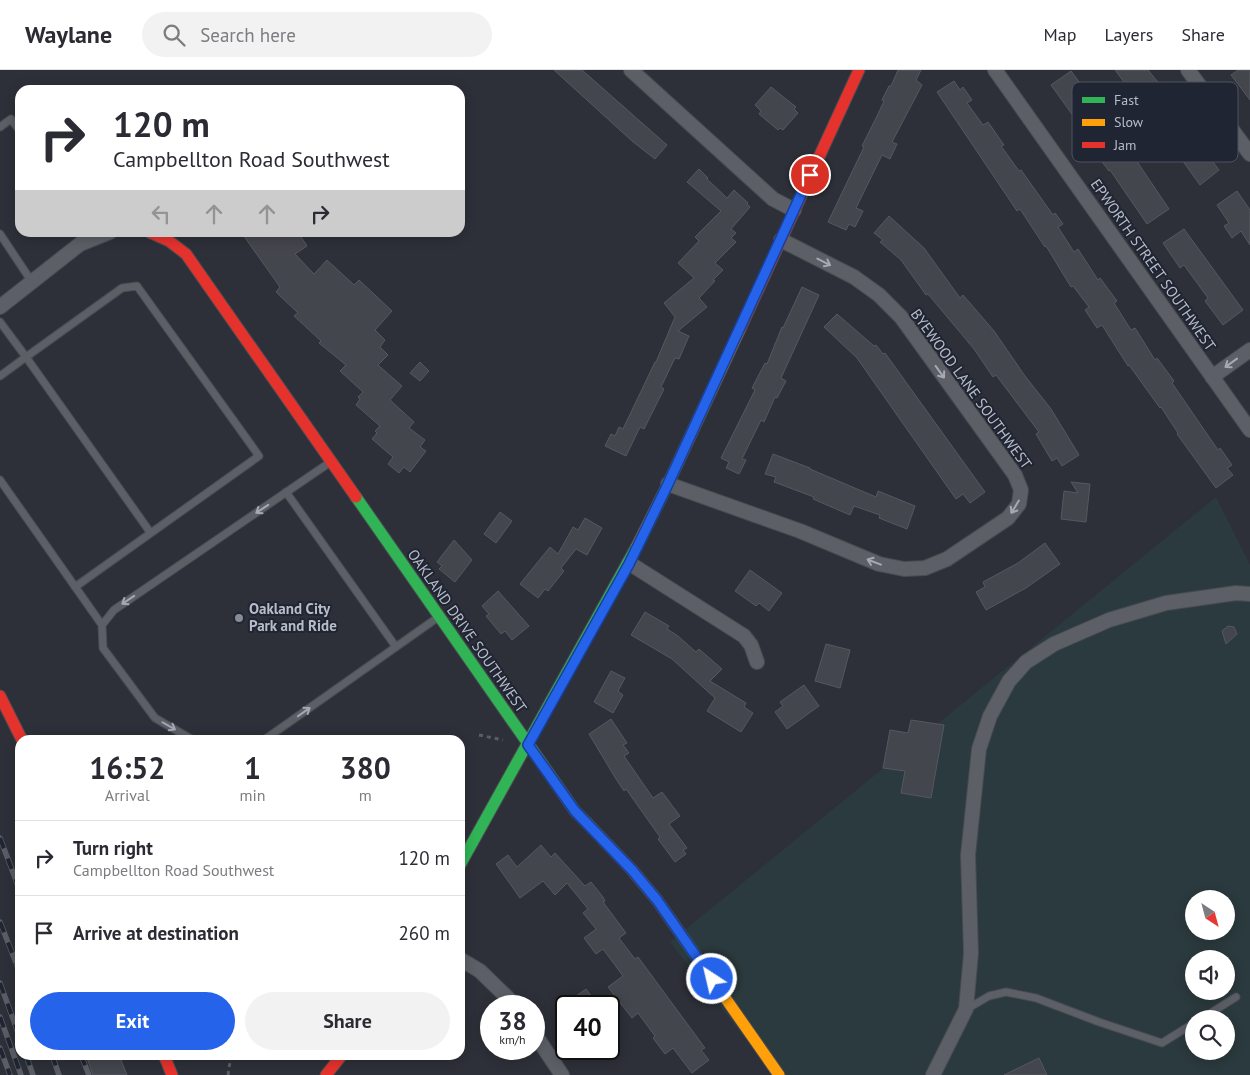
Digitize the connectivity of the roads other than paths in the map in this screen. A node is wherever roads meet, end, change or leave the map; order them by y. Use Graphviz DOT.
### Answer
graph roads {
  1 [pos="630,70"];
  2 [pos="858,70"];
  3 [pos="995,70"];
  4 [pos="1188,70"];
  5 [pos="1197,82"];
  6 [pos="15,124"];
  7 [pos="0,127"];
  8 [pos="1238,138"];
  9 [pos="1250,154"];
  10 [pos="794,210"];
  11 [pos="0,234"];
  12 [pos="98,237"];
  13 [pos="160,237"];
  14 [pos="781,240"];
  15 [pos="32,282"];
  16 [pos="0,307"];
  17 [pos="0,322"];
  18 [pos="1250,350"];
  19 [pos="26,358"];
  20 [pos="0,376"];
  21 [pos="1212,377"];
  22 [pos="1250,430"];
  23 [pos="331,462"];
  24 [pos="0,480"];
  25 [pos="668,484"];
  26 [pos="286,492"];
  27 [pos="150,532"];
  28 [pos="629,564"];
  29 [pos="75,587"];
  30 [pos="1250,594"];
  31 [pos="439,617"];
  32 [pos="102,625"];
  33 [pos="396,647"];
  34 [pos="757,662"];
  35 [pos="0,696"];
  36 [pos="20,735"];
  37 [pos="184,735"];
  38 [pos="271,735"];
  39 [pos="528,745"];
  40 [pos="465,856"];
  41 [pos="465,961"];
  42 [pos="505,995"];
  43 [pos="1236,997"];
  44 [pos="966,1010"];
  45 [pos="1215,1010"];
  46 [pos="1185,1029"];
  47 [pos="545,1050"];
  48 [pos="338,1060"];
  49 [pos="326,1075"];
  50 [pos="562,1075"];
  51 [pos="779,1075"];
  52 [pos="933,1075"];
  1 -- 10 [label="street"];
  2 -- 10 [label="street"];
  3 -- 21 [label="street, EPWORTH STREET SOUTHWEST"];
  4 -- 5 [label="street"];
  6 -- 7 [label="lane"];
  8 -- 9 [label="street"];
  10 -- 14 [label="street"];
  11 -- 15 [label="lane"];
  12 -- 15 [label="street"];
  13 -- 23 [label="street, OAKLAND DRIVE SOUTHWEST"];
  14 -- 25 [label="street"];
  14 -- 25 [label="street, BYEWOOD LANE SOUTHWEST, one-way"];
  15 -- 16 [label="street"];
  17 -- 19 [label="lane"];
  18 -- 21 [label="street, one-way"];
  19 -- 20 [label="lane"];
  19 -- 27 [label="lane"];
  19 -- 27 [label="lane"];
  21 -- 22 [label="street, EPWORTH STREET SOUTHWEST"];
  23 -- 26 [label="lane"];
  23 -- 31 [label="street, OAKLAND DRIVE SOUTHWEST"];
  24 -- 29 [label="lane"];
  25 -- 28 [label="street"];
  26 -- 32 [label="lane, one-way"];
  26 -- 33 [label="lane"];
  27 -- 29 [label="lane"];
  28 -- 34 [label="street"];
  28 -- 39 [label="street"];
  29 -- 32 [label="lane"];
  30 -- 44 [label="street"];
  31 -- 33 [label="lane"];
  31 -- 39 [label="street, OAKLAND DRIVE SOUTHWEST"];
  32 -- 37 [label="lane, one-way"];
  38 -- 33 [label="lane, one-way"];
  35 -- 36 [label="street"];
  39 -- 40 [label="street"];
  39 -- 51 [label="street, OAKLAND DRIVE SOUTHWEST"];
  41 -- 42 [label="street"];
  43 -- 45 [label="lane"];
  44 -- 46 [label="lane"];
  44 -- 52 [label="street"];
  47 -- 50 [label="street"];
  48 -- 49 [label="street"];
}
